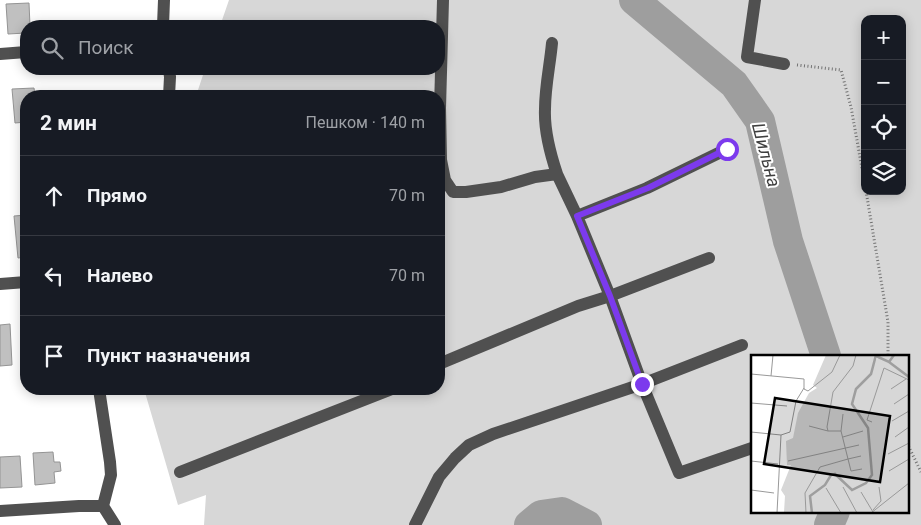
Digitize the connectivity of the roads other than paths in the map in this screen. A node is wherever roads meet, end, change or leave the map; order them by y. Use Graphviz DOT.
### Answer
graph roads {
  1 [pos="164,0"];
  2 [pos="443,0"];
  3 [pos="755,0"];
  4 [pos="163,20"];
  5 [pos="442,20"];
  6 [pos="552,43"];
  7 [pos="20,52"];
  8 [pos="0,54"];
  9 [pos="784,64"];
  10 [pos="170,75"];
  11 [pos="441,75"];
  12 [pos="169,90"];
  13 [pos="440,90"];
  14 [pos="727,149"];
  15 [pos="557,174"];
  16 [pos="445,180"];
  17 [pos="445,192"];
  18 [pos="454,192"];
  19 [pos="577,216"];
  20 [pos="709,258"];
  21 [pos="20,282"];
  22 [pos="0,284"];
  23 [pos="610,296"];
  24 [pos="742,345"];
  25 [pos="445,361"];
  26 [pos="642,384"];
  27 [pos="100,395"];
  28 [pos="377,395"];
  29 [pos="751,448"];
  30 [pos="180,472"];
  31 [pos="103,506"];
  32 [pos="0,511"];
  33 [pos="115,525"];
  34 [pos="415,525"];
  1 -- 4 [label="street"];
  2 -- 5 [label="street"];
  3 -- 9 [label="street"];
  6 -- 15 [label="street"];
  7 -- 8 [label="street"];
  10 -- 12 [label="street"];
  11 -- 13 [label="street"];
  14 -- 19 [label="street"];
  15 -- 18 [label="street"];
  15 -- 19 [label="street"];
  16 -- 18 [label="street"];
  17 -- 18 [label="street"];
  19 -- 23 [label="street"];
  20 -- 23 [label="street"];
  21 -- 22 [label="street"];
  23 -- 25 [label="street"];
  23 -- 26 [label="street"];
  24 -- 26 [label="street"];
  26 -- 29 [label="street"];
  26 -- 34 [label="street"];
  27 -- 31 [label="street"];
  28 -- 30 [label="street"];
  31 -- 32 [label="street"];
  31 -- 33 [label="street"];
}
